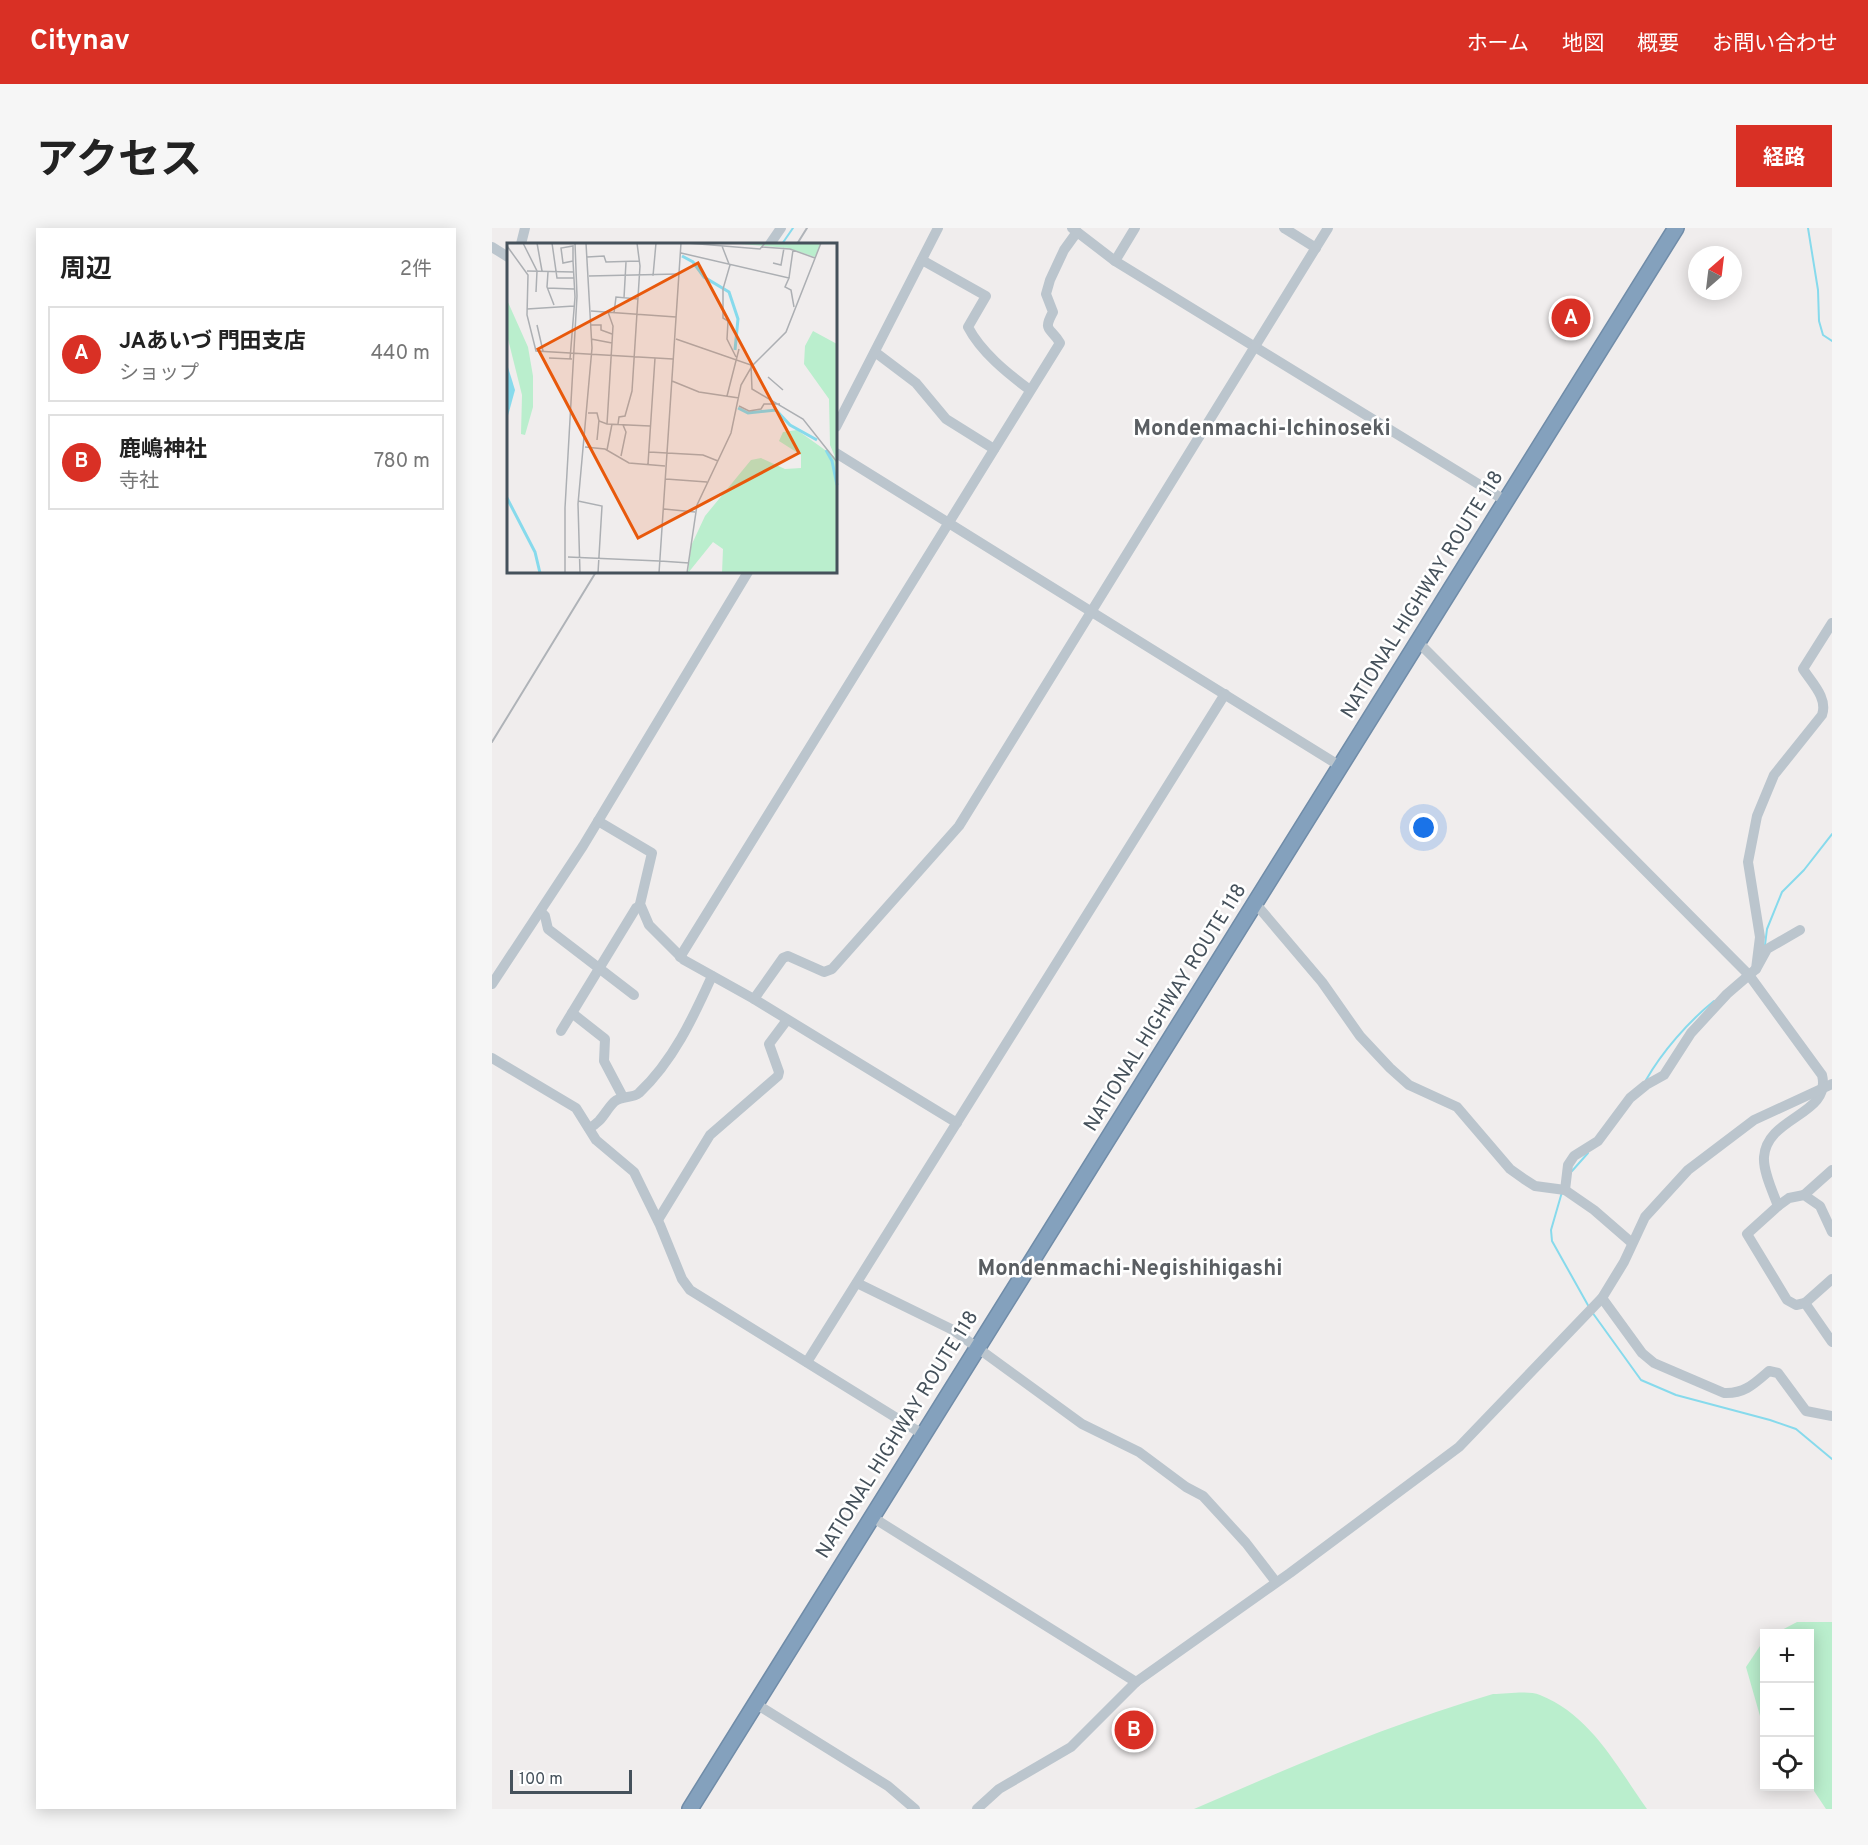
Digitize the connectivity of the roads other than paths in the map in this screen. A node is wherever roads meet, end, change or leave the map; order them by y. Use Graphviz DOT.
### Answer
graph roads {
  1 [pos="525,228"];
  2 [pos="781,228"];
  3 [pos="938,228"];
  4 [pos="1135,228"];
  5 [pos="1284,228"];
  6 [pos="1328,228"];
  7 [pos="1075,230"];
  8 [pos="1670,230"];
  9 [pos="521,243"];
  10 [pos="771,243"];
  11 [pos="492,247"];
  12 [pos="1316,248"];
  13 [pos="507,256"];
  14 [pos="922,260"];
  15 [pos="1115,261"];
  16 [pos="1254,346"];
  17 [pos="875,352"];
  18 [pos="1030,390"];
  19 [pos="837,425"];
  20 [pos="994,449"];
  21 [pos="837,454"];
  22 [pos="1506,501"];
  23 [pos="949,524"];
  24 [pos="747,573"];
  25 [pos="1091,612"];
  26 [pos="1832,623"];
  27 [pos="1418,642"];
  28 [pos="1225,694"];
  29 [pos="1340,766"];
  30 [pos="598,821"];
  31 [pos="1256,903"];
  32 [pos="640,906"];
  33 [pos="541,912"];
  34 [pos="1800,930"];
  35 [pos="680,957"];
  36 [pos="599,968"];
  37 [pos="1752,972"];
  38 [pos="712,976"];
  39 [pos="492,984"];
  40 [pos="634,995"];
  41 [pos="754,999"];
  42 [pos="572,1013"];
  43 [pos="787,1020"];
  44 [pos="561,1031"];
  45 [pos="492,1058"];
  46 [pos="1829,1084"];
  47 [pos="623,1097"];
  48 [pos="957,1123"];
  49 [pos="589,1128"];
  50 [pos="1832,1170"];
  51 [pos="1565,1191"];
  52 [pos="1804,1195"];
  53 [pos="1778,1206"];
  54 [pos="658,1220"];
  55 [pos="1832,1232"];
  56 [pos="1632,1243"];
  57 [pos="1832,1280"];
  58 [pos="858,1283"];
  59 [pos="1602,1298"];
  60 [pos="1805,1303"];
  61 [pos="1832,1341"];
  62 [pos="978,1347"];
  63 [pos="807,1362"];
  64 [pos="1832,1416"];
  65 [pos="924,1435"];
  66 [pos="872,1517"];
  67 [pos="1276,1582"];
  68 [pos="1136,1682"];
  69 [pos="756,1704"];
  70 [pos="690,1809"];
  71 [pos="915,1809"];
  72 [pos="977,1809"];
  1 -- 9 [label="street"];
  2 -- 10 [label="street"];
  3 -- 14 [label="street"];
  4 -- 15 [label="street"];
  5 -- 12 [label="street"];
  6 -- 12 [label="street"];
  7 -- 15 [label="street"];
  7 -- 18 [label="street"];
  8 -- 22 [label="highway, NATIONAL HIGHWAY ROUTE 118"];
  11 -- 13 [label="street"];
  12 -- 16 [label="street"];
  14 -- 17 [label="street"];
  14 -- 18 [label="street"];
  15 -- 16 [label="street"];
  16 -- 22 [label="street"];
  16 -- 25 [label="street"];
  17 -- 19 [label="street"];
  17 -- 20 [label="street"];
  18 -- 20 [label="street"];
  20 -- 23 [label="street"];
  21 -- 23 [label="street"];
  22 -- 27 [label="highway, NATIONAL HIGHWAY ROUTE 118"];
  23 -- 25 [label="street"];
  23 -- 35 [label="street"];
  24 -- 30 [label="street"];
  25 -- 28 [label="street"];
  25 -- 41 [label="street"];
  26 -- 37 [label="street"];
  27 -- 29 [label="highway, NATIONAL HIGHWAY ROUTE 118"];
  27 -- 37 [label="street"];
  28 -- 29 [label="street"];
  28 -- 48 [label="street"];
  29 -- 31 [label="highway, NATIONAL HIGHWAY ROUTE 118"];
  30 -- 32 [label="street"];
  30 -- 33 [label="street"];
  31 -- 51 [label="street"];
  31 -- 62 [label="highway, NATIONAL HIGHWAY ROUTE 118"];
  32 -- 35 [label="street"];
  32 -- 36 [label="street"];
  33 -- 36 [label="street"];
  33 -- 39 [label="street"];
  34 -- 37 [label="street"];
  35 -- 38 [label="street"];
  36 -- 40 [label="street"];
  36 -- 42 [label="street"];
  37 -- 46 [label="street"];
  37 -- 51 [label="street"];
  38 -- 41 [label="street"];
  38 -- 47 [label="street"];
  41 -- 43 [label="street"];
  42 -- 44 [label="street"];
  42 -- 47 [label="street"];
  43 -- 48 [label="street"];
  43 -- 54 [label="street"];
  45 -- 49 [label="street"];
  46 -- 53 [label="street"];
  46 -- 56 [label="street"];
  47 -- 49 [label="street"];
  48 -- 58 [label="street"];
  49 -- 54 [label="street"];
  50 -- 52 [label="street"];
  51 -- 56 [label="street"];
  52 -- 53 [label="street"];
  52 -- 55 [label="street"];
  53 -- 60 [label="street"];
  54 -- 63 [label="street"];
  56 -- 59 [label="street"];
  57 -- 60 [label="street"];
  58 -- 62 [label="street"];
  58 -- 63 [label="street"];
  59 -- 64 [label="street"];
  59 -- 67 [label="street"];
  60 -- 61 [label="street"];
  62 -- 65 [label="highway, NATIONAL HIGHWAY ROUTE 118"];
  62 -- 67 [label="street"];
  63 -- 65 [label="street"];
  65 -- 66 [label="highway, NATIONAL HIGHWAY ROUTE 118"];
  66 -- 68 [label="street"];
  66 -- 69 [label="highway, NATIONAL HIGHWAY ROUTE 118"];
  67 -- 68 [label="street"];
  68 -- 72 [label="street"];
  69 -- 70 [label="highway, NATIONAL HIGHWAY ROUTE 118"];
  69 -- 71 [label="street"];
}
